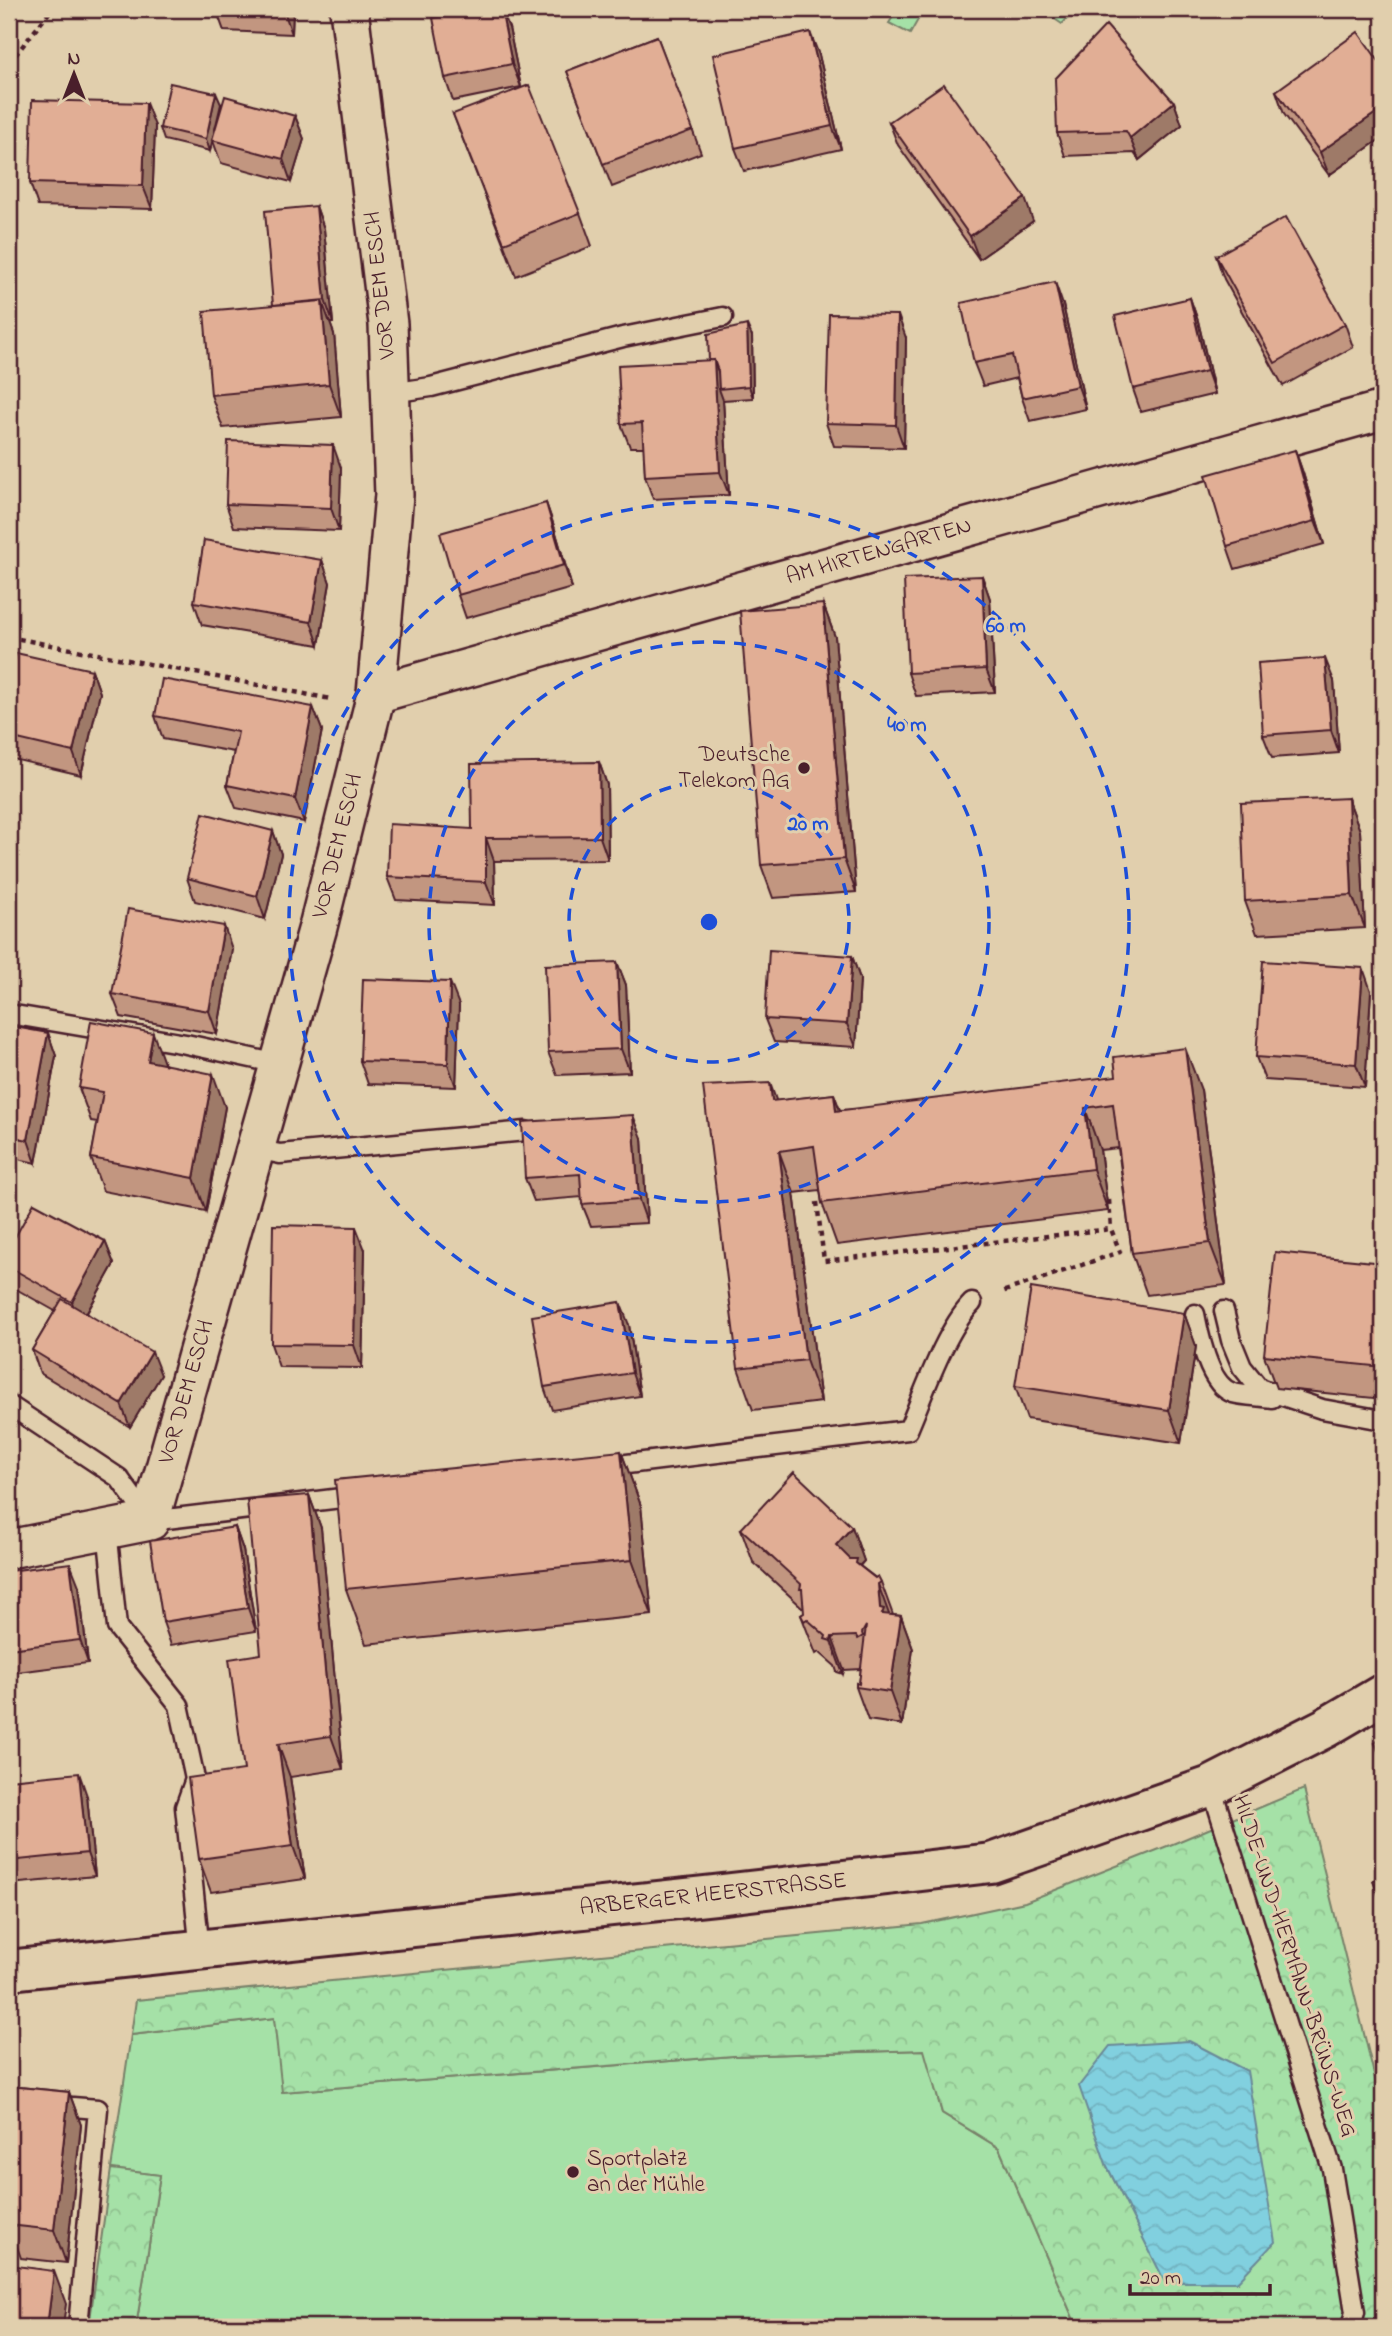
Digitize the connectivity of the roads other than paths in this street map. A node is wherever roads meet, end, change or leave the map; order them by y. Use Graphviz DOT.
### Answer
graph roads {
  1 [pos="348,9"];
  2 [pos="723,317"];
  3 [pos="391,393"];
  4 [pos="1383,410"];
  5 [pos="374,701"];
  6 [pos="9,1014"];
  7 [pos="279,1064"];
  8 [pos="526,1132"];
  9 [pos="256,1149"];
  10 [pos="972,1303"];
  11 [pos="1224,1311"];
  12 [pos="1195,1314"];
  13 [pos="1293,1400"];
  14 [pos="9,1405"];
  15 [pos="1383,1420"];
  16 [pos="587,1468"];
  17 [pos="369,1495"];
  18 [pos="150,1521"];
  19 [pos="107,1529"];
  20 [pos="9,1549"];
  21 [pos="1383,1694"];
  22 [pos="1211,1786"];
  23 [pos="200,1951"];
  24 [pos="9,1970"];
  25 [pos="9,2102"];
  26 [pos="78,2327"];
  27 [pos="1351,2327"];
  1 -- 3 [label="street, VOR DEM ESCH"];
  2 -- 3 [label="lane"];
  3 -- 5 [label="street, VOR DEM ESCH"];
  4 -- 5 [label="street, AM HIRTENGARTEN"];
  5 -- 7 [label="street, VOR DEM ESCH"];
  6 -- 7 [label="lane"];
  7 -- 9 [label="street, VOR DEM ESCH"];
  8 -- 9 [label="lane"];
  9 -- 18 [label="street, VOR DEM ESCH"];
  10 -- 16 [label="lane"];
  11 -- 13 [label="lane"];
  12 -- 13 [label="lane"];
  13 -- 15 [label="lane"];
  14 -- 18 [label="lane"];
  17 -- 18 [label="lane"];
  18 -- 19 [label="street"];
  19 -- 20 [label="street"];
  19 -- 23 [label="lane"];
  21 -- 22 [label="main road, ARBERGER HEERSTRASSE"];
  22 -- 23 [label="main road, ARBERGER HEERSTRASSE"];
  22 -- 27 [label="lane, HILDE-UND-HERMANN-BRÜNS-WEG"];
  23 -- 24 [label="main road, ARBERGER HEERSTRASSE"];
  25 -- 26 [label="lane"];
}
